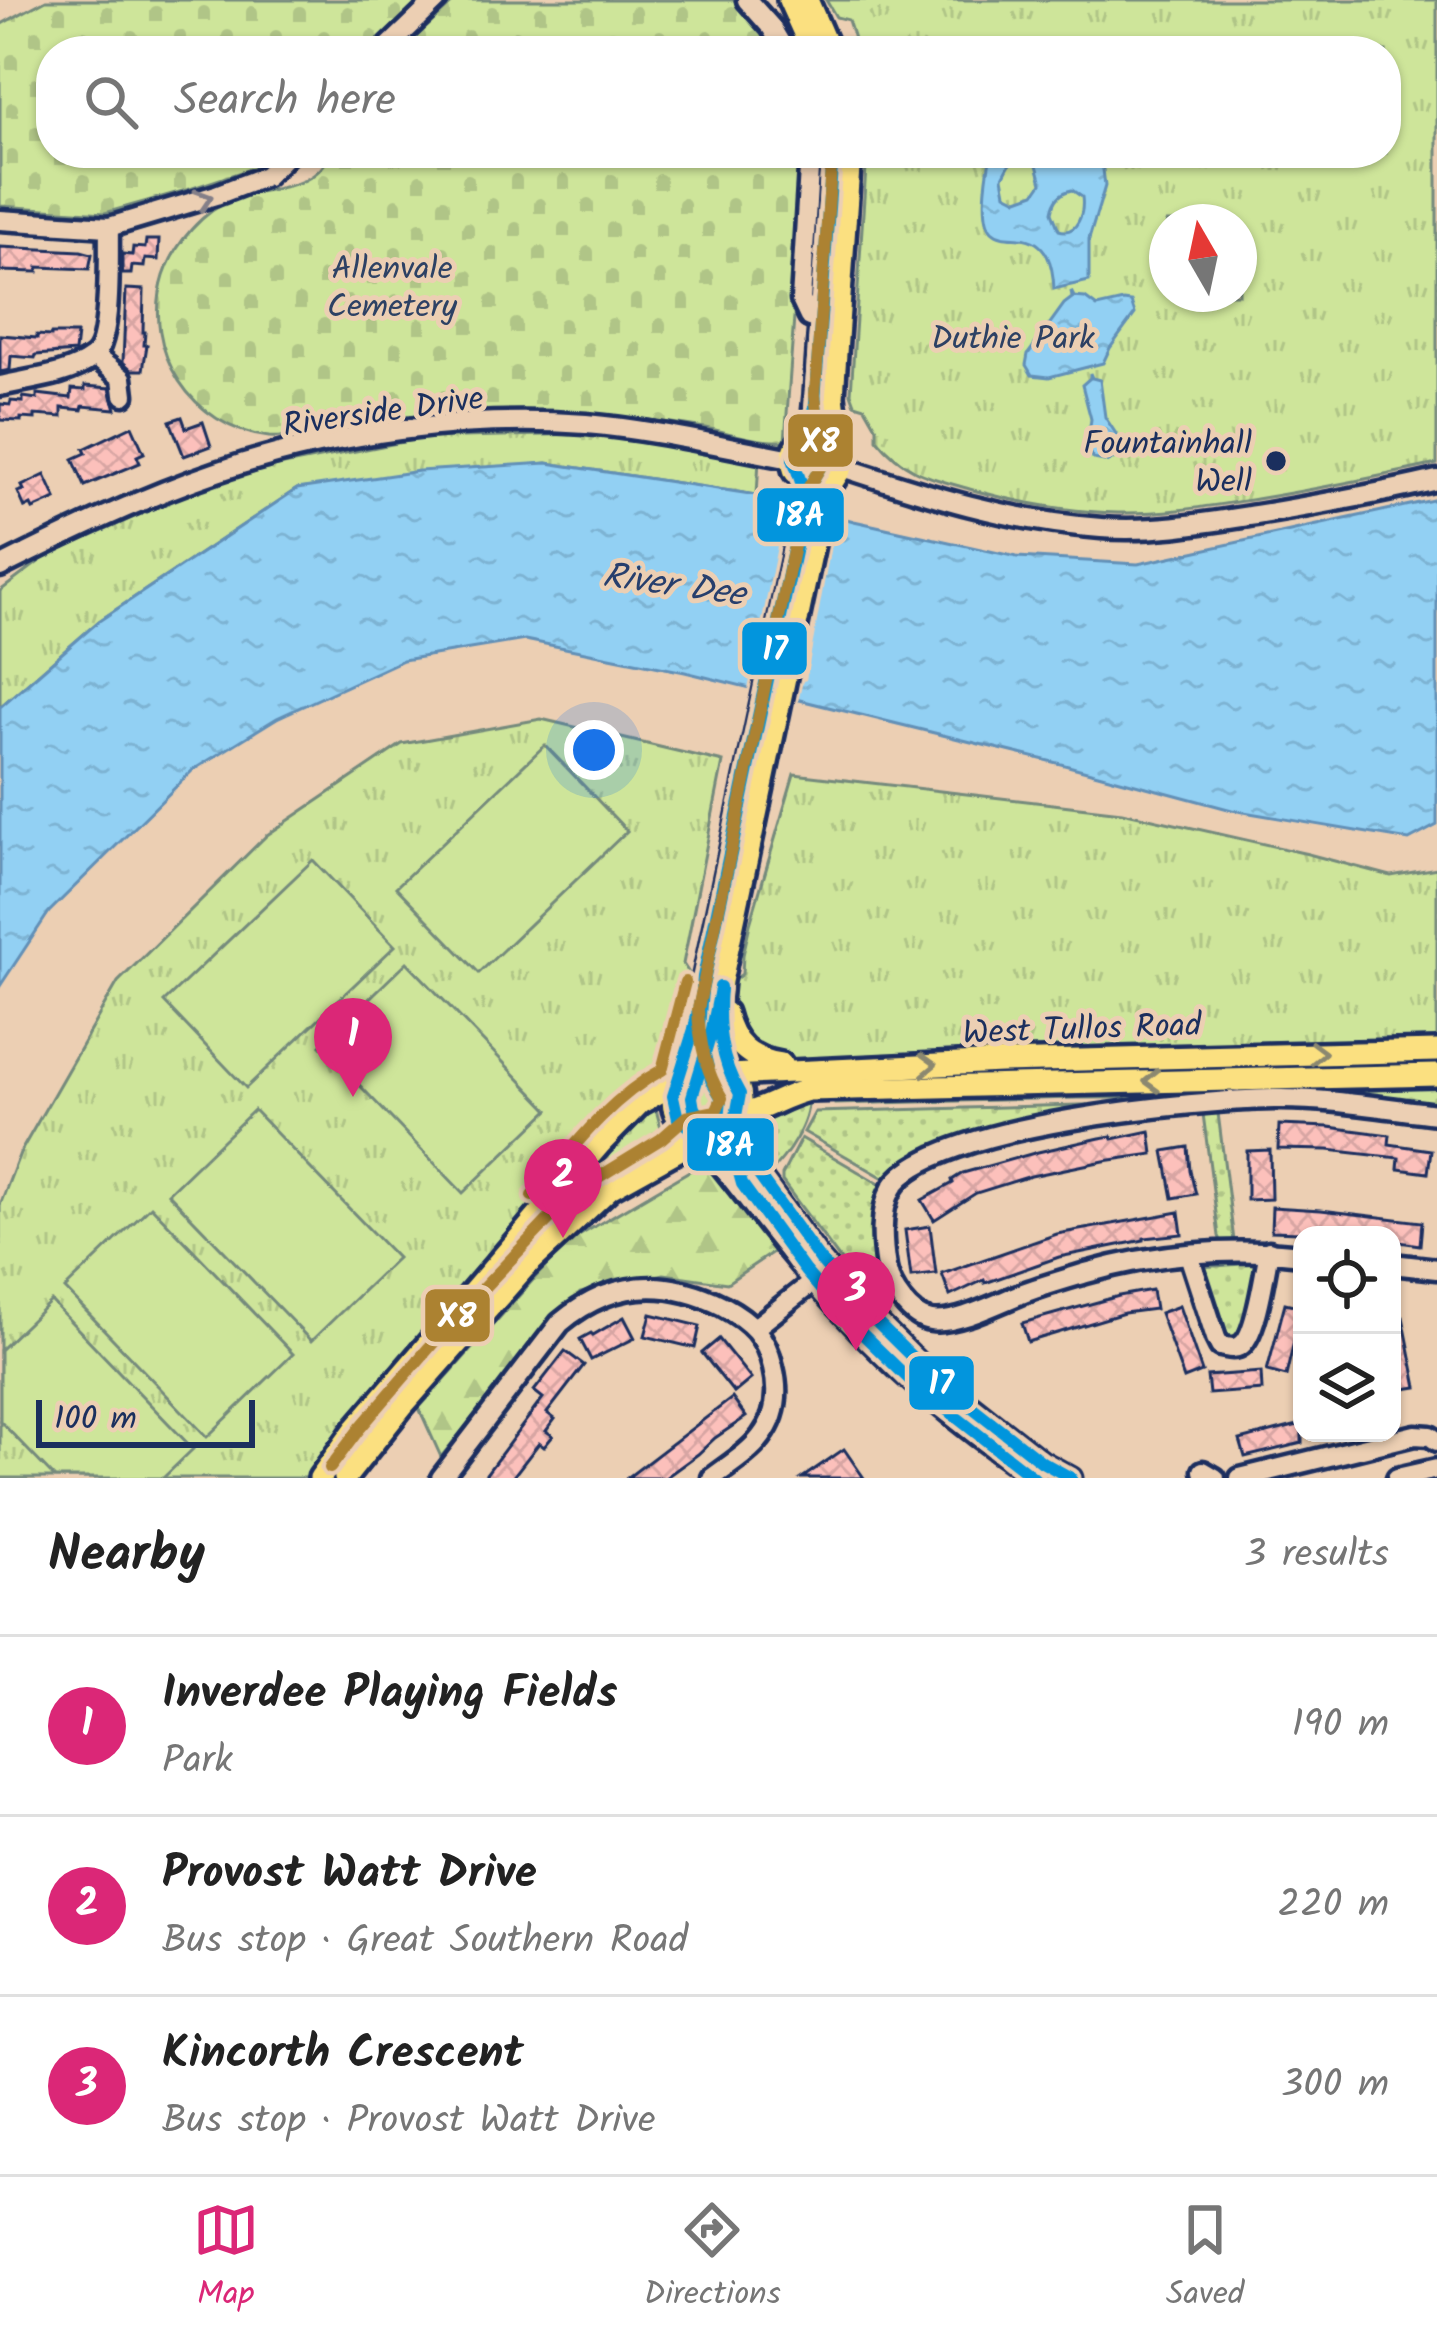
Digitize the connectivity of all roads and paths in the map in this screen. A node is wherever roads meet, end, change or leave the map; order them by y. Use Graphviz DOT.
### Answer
graph roads {
  1 [pos="436,0"];
  2 [pos="747,0"];
  3 [pos="789,0"];
  4 [pos="807,0"];
  5 [pos="399,36"];
  6 [pos="776,36"];
  7 [pos="805,36"];
  8 [pos="823,36"];
  9 [pos="274,168"];
  10 [pos="809,168"];
  11 [pos="832,168"];
  12 [pos="849,168"];
  13 [pos="0,220"];
  14 [pos="109,227"];
  15 [pos="822,321"];
  16 [pos="96,357"];
  17 [pos="0,386"];
  18 [pos="124,394"];
  19 [pos="807,438"];
  20 [pos="820,475"];
  21 [pos="1437,480"];
  22 [pos="0,567"];
  23 [pos="715,983"];
  24 [pos="1437,1051"];
  25 [pos="811,1069"];
  26 [pos="728,1074"];
  27 [pos="1437,1075"];
  28 [pos="678,1081"];
  29 [pos="1437,1114"];
  30 [pos="736,1116"];
  31 [pos="697,1132"];
  32 [pos="1269,1251"];
  33 [pos="1293,1254"];
  34 [pos="1189,1255"];
  35 [pos="1401,1265"];
  36 [pos="1437,1269"];
  37 [pos="887,1275"];
  38 [pos="813,1282"];
  39 [pos="853,1299"];
  40 [pos="756,1327"];
  41 [pos="1437,1442"];
  42 [pos="1437,1469"];
  43 [pos="1036,1473"];
  44 [pos="320,1478"];
  45 [pos="345,1478"];
  46 [pos="441,1478"];
  47 [pos="712,1478"];
  48 [pos="1071,1478"];
  49 [pos="1240,1478"];
  50 [pos="1397,1478"];
  1 -- 5 [label="street"];
  2 -- 6 [label="street"];
  3 -- 7 [label="main road"];
  4 -- 8 [label="main road"];
  14 -- 9 [label="street, one-way"];
  10 -- 15 [label="street"];
  11 -- 15 [label="main road"];
  12 -- 20 [label="main road"];
  13 -- 14 [label="street"];
  14 -- 16 [label="street"];
  15 -- 19 [label="main road"];
  16 -- 17 [label="street"];
  16 -- 18 [label="street"];
  19 -- 20 [label="main road"];
  19 -- 20 [label="main road"];
  20 -- 21 [label="street, Riverside Drive"];
  20 -- 22 [label="street, Riverside Drive"];
  20 -- 23 [label="main road"];
  23 -- 25 [label="main road"];
  23 -- 26 [label="main road"];
  23 -- 28 [label="main road"];
  25 -- 24 [label="main road, West Tullos Road, one-way"];
  25 -- 26 [label="main road, West Tullos Road"];
  26 -- 28 [label="main road"];
  26 -- 30 [label="main road"];
  27 -- 30 [label="main road, West Tullos Road, one-way"];
  28 -- 31 [label="main road"];
  28 -- 44 [label="main road"];
  29 -- 37 [label="street"];
  30 -- 31 [label="main road"];
  30 -- 39 [label="street"];
  31 -- 38 [label="street"];
  31 -- 45 [label="main road"];
  32 -- 33 [label="street"];
  32 -- 34 [label="street"];
  32 -- 34 [label="street"];
  34 -- 37 [label="street"];
  35 -- 36 [label="street"];
  37 -- 39 [label="street"];
  38 -- 39 [label="street"];
  38 -- 40 [label="street"];
  38 -- 43 [label="street"];
  39 -- 43 [label="street"];
  40 -- 46 [label="street"];
  40 -- 47 [label="street"];
  41 -- 49 [label="street"];
  42 -- 50 [label="street"];
  43 -- 48 [label="street"];
}
